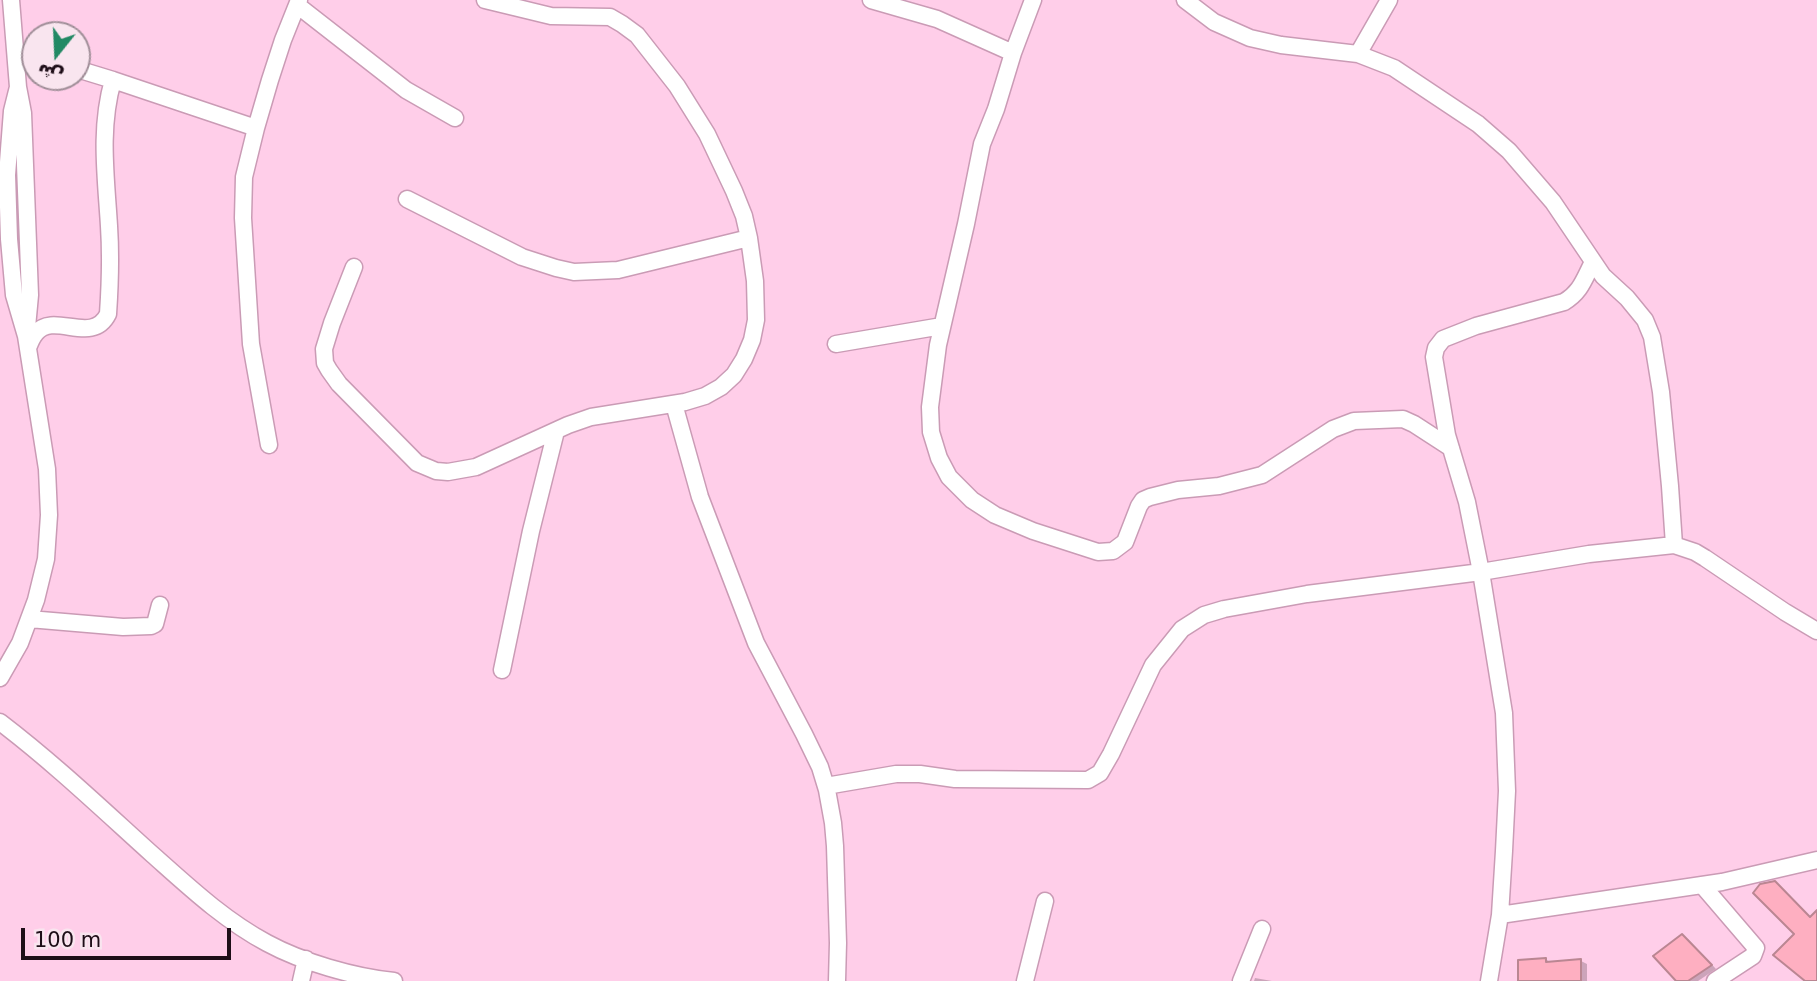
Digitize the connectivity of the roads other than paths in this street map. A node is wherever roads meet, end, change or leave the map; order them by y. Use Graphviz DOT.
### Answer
graph roads {
  1 [pos="11,0"];
  2 [pos="485,0"];
  3 [pos="615,0"];
  4 [pos="871,0"];
  5 [pos="1033,0"];
  6 [pos="1185,0"];
  7 [pos="1389,0"];
  8 [pos="890,2"];
  9 [pos="298,3"];
  10 [pos="610,17"];
  11 [pos="1013,53"];
  12 [pos="1358,54"];
  13 [pos="16,59"];
  14 [pos="21,60"];
  15 [pos="91,73"];
  16 [pos="0,78"];
  17 [pos="113,80"];
  18 [pos="17,83"];
  19 [pos="455,118"];
  20 [pos="256,128"];
  21 [pos="4,165"];
  22 [pos="407,199"];
  23 [pos="4,205"];
  24 [pos="26,206"];
  25 [pos="750,238"];
  26 [pos="6,261"];
  27 [pos="1593,262"];
  28 [pos="355,267"];
  29 [pos="943,326"];
  30 [pos="27,342"];
  31 [pos="836,344"];
  32 [pos="674,404"];
  33 [pos="556,431"];
  34 [pos="270,445"];
  35 [pos="1451,448"];
  36 [pos="1674,545"];
  37 [pos="1481,572"];
  38 [pos="160,605"];
  39 [pos="29,619"];
  40 [pos="1817,631"];
  41 [pos="502,670"];
  42 [pos="0,678"];
  43 [pos="0,722"];
  44 [pos="826,786"];
  45 [pos="1817,860"];
  46 [pos="1703,885"];
  47 [pos="1045,901"];
  48 [pos="1500,915"];
  49 [pos="1262,929"];
  50 [pos="306,959"];
  51 [pos="301,981"];
  52 [pos="394,981"];
  53 [pos="836,981"];
  54 [pos="1024,981"];
  55 [pos="1241,981"];
  56 [pos="1489,981"];
  57 [pos="1715,981"];
  1 -- 13 [label="street"];
  2 -- 10 [label="street"];
  3 -- 10 [label="street"];
  4 -- 8 [label="street"];
  5 -- 11 [label="street"];
  6 -- 12 [label="street"];
  7 -- 12 [label="street"];
  8 -- 11 [label="street"];
  9 -- 19 [label="street"];
  9 -- 20 [label="street"];
  10 -- 25 [label="street"];
  11 -- 29 [label="street"];
  12 -- 27 [label="street"];
  13 -- 14 [label="street"];
  13 -- 18 [label="street"];
  15 -- 17 [label="street"];
  16 -- 18 [label="street"];
  17 -- 20 [label="street"];
  17 -- 30 [label="street"];
  18 -- 21 [label="street"];
  18 -- 24 [label="street"];
  20 -- 34 [label="street"];
  21 -- 23 [label="street"];
  22 -- 25 [label="street"];
  23 -- 24 [label="street"];
  23 -- 26 [label="street"];
  24 -- 30 [label="street"];
  25 -- 32 [label="street"];
  26 -- 30 [label="street"];
  27 -- 35 [label="street"];
  27 -- 36 [label="street"];
  28 -- 33 [label="street"];
  29 -- 31 [label="street"];
  29 -- 35 [label="street"];
  30 -- 39 [label="street"];
  32 -- 33 [label="street"];
  32 -- 44 [label="street"];
  33 -- 41 [label="street"];
  35 -- 37 [label="street"];
  36 -- 37 [label="street"];
  36 -- 40 [label="street"];
  37 -- 44 [label="street"];
  37 -- 48 [label="street"];
  38 -- 39 [label="street"];
  39 -- 42 [label="street"];
  43 -- 50 [label="street"];
  44 -- 53 [label="street"];
  45 -- 46 [label="street"];
  46 -- 48 [label="street"];
  46 -- 57 [label="street"];
  47 -- 54 [label="street"];
  48 -- 56 [label="street"];
  49 -- 55 [label="street"];
  50 -- 51 [label="street"];
  50 -- 52 [label="street"];
}
